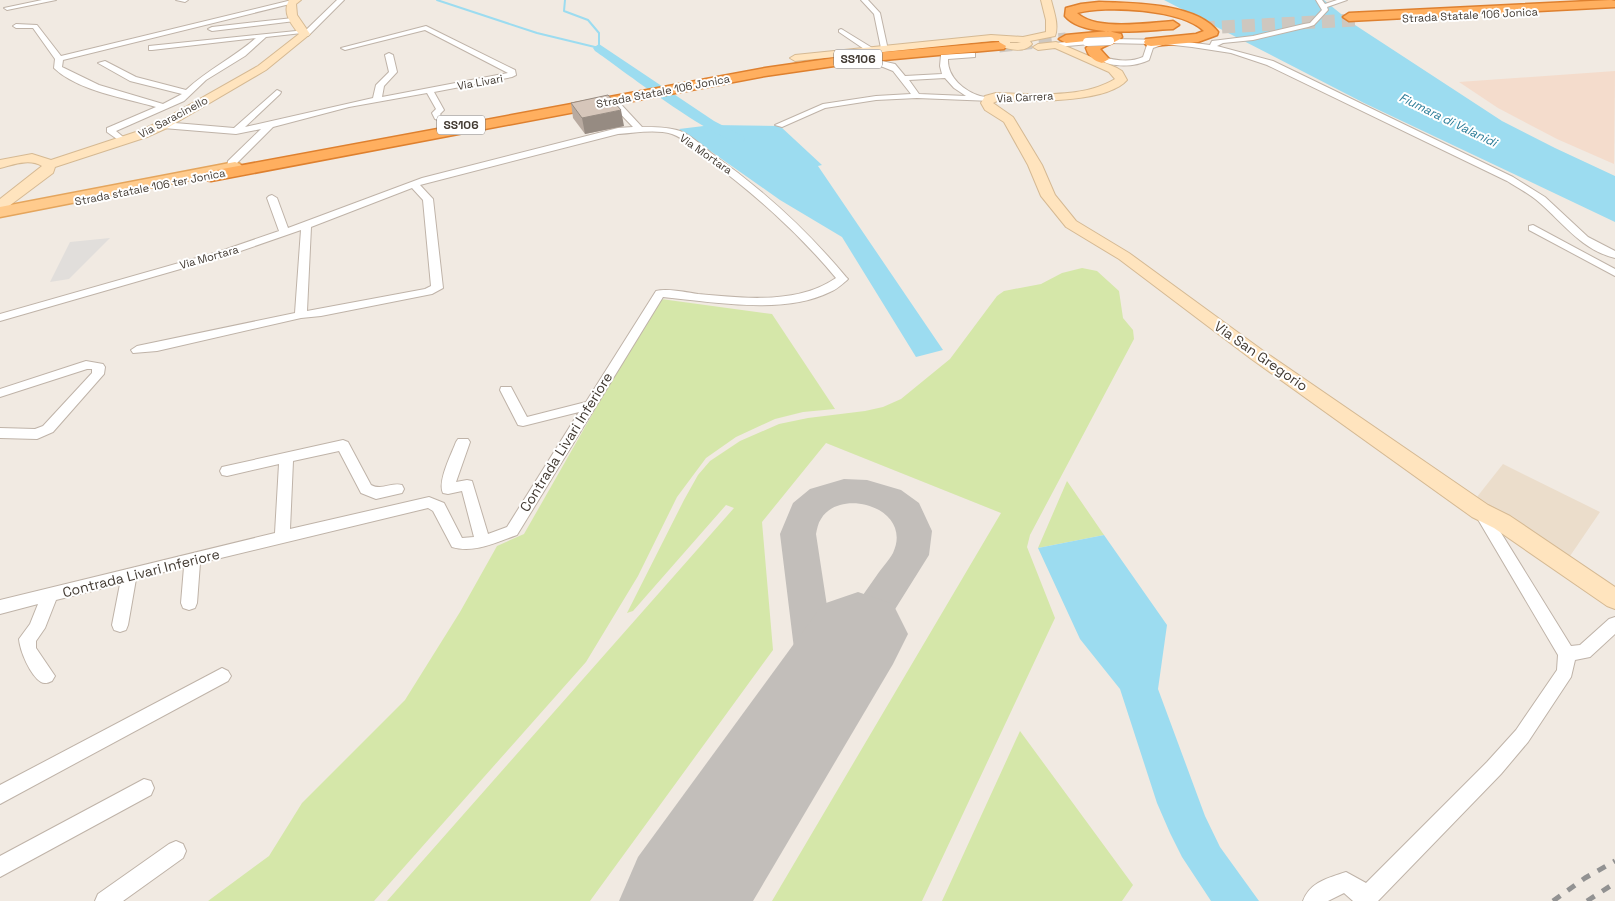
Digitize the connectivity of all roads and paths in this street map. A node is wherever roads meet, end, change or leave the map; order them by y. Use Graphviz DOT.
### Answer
graph roads {
  1 [pos="53,0"];
  2 [pos="179,0"];
  3 [pos="185,0"];
  4 [pos="341,0"];
  5 [pos="864,0"];
  6 [pos="1046,0"];
  7 [pos="1344,0"];
  8 [pos="294,1"];
  9 [pos="1324,4"];
  10 [pos="1613,6"];
  11 [pos="6,8"];
  12 [pos="1352,18"];
  13 [pos="294,20"];
  14 [pos="16,26"];
  15 [pos="1178,27"];
  16 [pos="841,30"];
  17 [pos="304,32"];
  18 [pos="164,33"];
  19 [pos="264,36"];
  20 [pos="1207,36"];
  21 [pos="1113,41"];
  22 [pos="999,42"];
  23 [pos="1084,42"];
  24 [pos="1059,43"];
  25 [pos="1021,44"];
  26 [pos="1153,46"];
  27 [pos="152,48"];
  28 [pos="345,48"];
  29 [pos="885,48"];
  30 [pos="1072,51"];
  31 [pos="389,55"];
  32 [pos="873,55"];
  33 [pos="972,55"];
  34 [pos="795,58"];
  35 [pos="59,59"];
  36 [pos="1102,62"];
  37 [pos="102,63"];
  38 [pos="811,64"];
  39 [pos="898,64"];
  40 [pos="948,76"];
  41 [pos="719,77"];
  42 [pos="904,78"];
  43 [pos="430,91"];
  44 [pos="277,92"];
  45 [pos="187,94"];
  46 [pos="917,96"];
  47 [pos="975,97"];
  48 [pos="621,98"];
  49 [pos="989,99"];
  50 [pos="377,100"];
  51 [pos="166,107"];
  52 [pos="438,117"];
  53 [pos="163,125"];
  54 [pos="270,125"];
  55 [pos="779,126"];
  56 [pos="236,130"];
  57 [pos="640,130"];
  58 [pos="124,141"];
  59 [pos="300,157"];
  60 [pos="0,164"];
  61 [pos="49,165"];
  62 [pos="232,168"];
  63 [pos="211,176"];
  64 [pos="413,184"];
  65 [pos="1048,196"];
  66 [pos="272,198"];
  67 [pos="45,205"];
  68 [pos="0,206"];
  69 [pos="0,214"];
  70 [pos="306,225"];
  71 [pos="1533,228"];
  72 [pos="284,232"];
  73 [pos="1615,255"];
  74 [pos="1615,273"];
  75 [pos="842,279"];
  76 [pos="302,315"];
  77 [pos="0,318"];
  78 [pos="137,350"];
  79 [pos="506,390"];
  80 [pos="0,393"];
  81 [pos="589,405"];
  82 [pos="0,433"];
  83 [pos="463,442"];
  84 [pos="286,458"];
  85 [pos="227,471"];
  86 [pos="397,489"];
  87 [pos="1480,511"];
  88 [pos="282,537"];
  89 [pos="482,540"];
  90 [pos="192,561"];
  91 [pos="129,576"];
  92 [pos="49,596"];
  93 [pos="1615,599"];
  94 [pos="189,603"];
  95 [pos="0,608"];
  96 [pos="1615,624"];
  97 [pos="120,625"];
  98 [pos="1567,654"];
  99 [pos="46,676"];
  100 [pos="222,676"];
  101 [pos="144,788"];
  102 [pos="0,795"];
  103 [pos="176,851"];
  104 [pos="0,867"];
  105 [pos="1365,899"];
  106 [pos="105,901"];
  107 [pos="1313,901"];
  1 -- 11 [label="street"];
  2 -- 3 [label="street"];
  4 -- 17 [label="street"];
  5 -- 29 [label="street"];
  6 -- 25 [label="street"];
  7 -- 9 [label="street"];
  8 -- 13 [label="street"];
  8 -- 18 [label="street"];
  9 -- 20 [label="street"];
  10 -- 12 [label="highway, Strada Statale 106 Jonica"];
  13 -- 17 [label="street"];
  13 -- 18 [label="street"];
  14 -- 35 [label="street"];
  15 -- 20 [label="highway"];
  15 -- 20 [label="highway"];
  15 -- 24 [label="highway"];
  15 -- 36 [label="highway"];
  16 -- 32 [label="street"];
  17 -- 19 [label="street"];
  17 -- 53 [label="street, Via Saracinello"];
  18 -- 35 [label="street"];
  19 -- 27 [label="street"];
  19 -- 45 [label="street"];
  20 -- 26 [label="highway"];
  20 -- 73 [label="street"];
  21 -- 23 [label="street, bridge"];
  21 -- 26 [label="street"];
  21 -- 26 [label="street"];
  22 -- 25 [label="street"];
  22 -- 29 [label="street"];
  22 -- 38 [label="highway, Strada Statale 106 Jonica / SS106"];
  22 -- 41 [label="highway, Strada Statale 106 Jonica / SS106"];
  23 -- 24 [label="street"];
  23 -- 30 [label="street"];
  24 -- 25 [label="street"];
  24 -- 30 [label="street"];
  24 -- 36 [label="street"];
  25 -- 39 [label="street"];
  26 -- 36 [label="street"];
  28 -- 43 [label="street, Via Livari"];
  29 -- 32 [label="street"];
  30 -- 36 [label="street"];
  31 -- 50 [label="street"];
  32 -- 34 [label="street"];
  32 -- 38 [label="highway"];
  32 -- 39 [label="street"];
  33 -- 40 [label="street"];
  34 -- 41 [label="highway"];
  35 -- 51 [label="street"];
  36 -- 49 [label="street, Via Carrera"];
  37 -- 45 [label="street"];
  38 -- 41 [label="highway, Strada Statale 106 Jonica / SS106"];
  39 -- 42 [label="street"];
  40 -- 42 [label="street"];
  40 -- 47 [label="street"];
  41 -- 48 [label="highway, Strada Statale 106 Jonica / SS106"];
  42 -- 46 [label="street"];
  43 -- 50 [label="street, Via Livari"];
  43 -- 52 [label="street"];
  44 -- 56 [label="street"];
  45 -- 51 [label="street"];
  46 -- 47 [label="street"];
  46 -- 55 [label="street"];
  47 -- 49 [label="street"];
  48 -- 57 [label="street"];
  48 -- 59 [label="highway, Strada Statale 106 Jonica / SS106"];
  49 -- 65 [label="street, Via Carrera"];
  50 -- 54 [label="street, Via Livari"];
  51 -- 58 [label="street"];
  53 -- 56 [label="street, Via Livari"];
  53 -- 58 [label="street, Via Saracinello"];
  54 -- 56 [label="street, Via Livari"];
  54 -- 62 [label="street"];
  57 -- 64 [label="street, Via Mortara"];
  57 -- 75 [label="street, Via Mortara"];
  58 -- 61 [label="street, Via Saracinello"];
  59 -- 62 [label="main road, Strada statale 106 ter Jonica"];
  59 -- 63 [label="highway, Strada statale 106 ter Jonica"];
  60 -- 61 [label="street"];
  61 -- 68 [label="street, Via Saracinello"];
  62 -- 67 [label="main road, Strada statale 106 ter Jonica"];
  63 -- 67 [label="main road, Strada statale 106 ter Jonica"];
  64 -- 70 [label="street, Via Mortara"];
  64 -- 76 [label="street"];
  65 -- 87 [label="street, Via San Gregorio"];
  66 -- 72 [label="street"];
  67 -- 69 [label="main road, Strada statale 106 ter Jonica"];
  70 -- 72 [label="street, Via Mortara"];
  70 -- 76 [label="street"];
  71 -- 74 [label="street"];
  72 -- 77 [label="street, Via Mortara"];
  75 -- 81 [label="street, Contrada Livari Inferiore"];
  76 -- 78 [label="street"];
  79 -- 81 [label="street"];
  80 -- 82 [label="street"];
  81 -- 89 [label="street, Contrada Livari Inferiore"];
  83 -- 89 [label="street"];
  84 -- 85 [label="street"];
  84 -- 86 [label="street"];
  84 -- 88 [label="street"];
  87 -- 93 [label="street, Via San Gregorio"];
  87 -- 98 [label="street"];
  88 -- 89 [label="street, Contrada Livari Inferiore"];
  88 -- 90 [label="street, Contrada Livari Inferiore"];
  90 -- 91 [label="street, Contrada Livari Inferiore"];
  90 -- 94 [label="street"];
  91 -- 92 [label="street, Contrada Livari Inferiore"];
  91 -- 97 [label="street"];
  92 -- 95 [label="street, Contrada Livari Inferiore"];
  92 -- 99 [label="street"];
  96 -- 98 [label="street"];
  98 -- 105 [label="street"];
  100 -- 102 [label="street"];
  101 -- 104 [label="street"];
  103 -- 106 [label="street"];
  105 -- 107 [label="street"];
}
